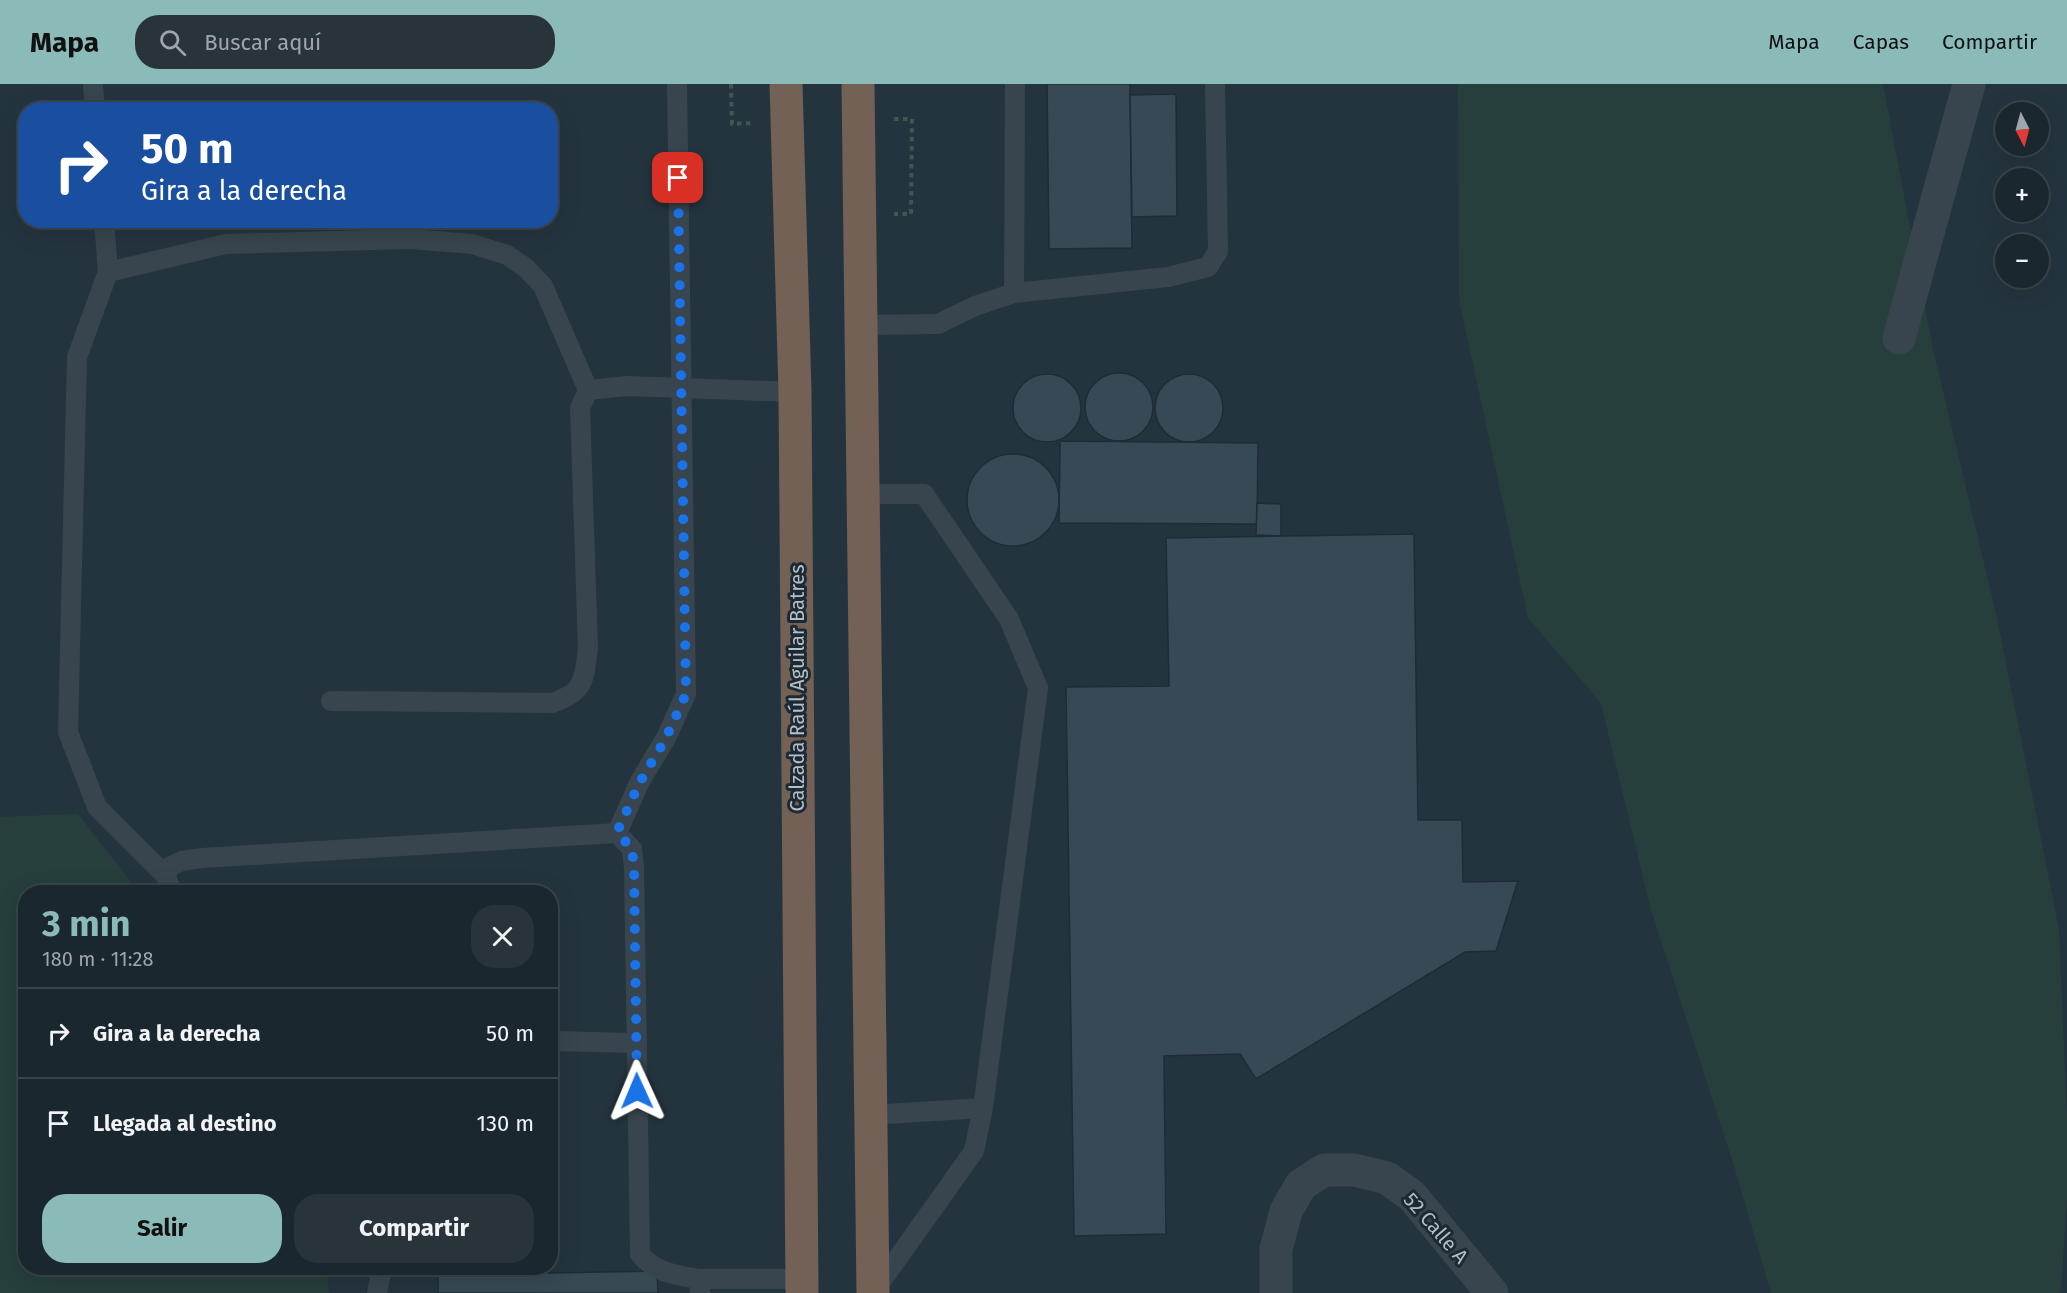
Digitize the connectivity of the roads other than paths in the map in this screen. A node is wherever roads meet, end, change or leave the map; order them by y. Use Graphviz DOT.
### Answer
graph roads {
  1 [pos="93,84"];
  2 [pos="677,84"];
  3 [pos="786,84"];
  4 [pos="858,84"];
  5 [pos="1016,84"];
  6 [pos="1215,84"];
  7 [pos="1969,84"];
  8 [pos="94,102"];
  9 [pos="105,228"];
  10 [pos="108,272"];
  11 [pos="1014,293"];
  12 [pos="861,325"];
  13 [pos="1899,338"];
  14 [pos="682,387"];
  15 [pos="588,390"];
  16 [pos="795,392"];
  17 [pos="863,494"];
  18 [pos="331,701"];
  19 [pos="617,832"];
  20 [pos="169,884"];
  21 [pos="558,1041"];
  22 [pos="637,1043"];
  23 [pos="983,1108"];
  24 [pos="871,1115"];
  25 [pos="381,1275"];
  26 [pos="700,1286"];
  27 [pos="802,1286"];
  28 [pos="377,1293"];
  29 [pos="873,1293"];
  30 [pos="1276,1293"];
  31 [pos="1492,1293"];
  1 -- 8 [label="lane"];
  2 -- 14 [label="lane"];
  3 -- 16 [label="highway, Calzada Raúl Aguilar Batres"];
  4 -- 12 [label="highway"];
  5 -- 11 [label="lane"];
  6 -- 11 [label="lane"];
  7 -- 13 [label="street"];
  9 -- 10 [label="lane"];
  10 -- 15 [label="lane"];
  10 -- 20 [label="lane"];
  11 -- 12 [label="lane"];
  12 -- 17 [label="highway"];
  14 -- 15 [label="lane"];
  14 -- 16 [label="lane"];
  14 -- 19 [label="lane"];
  15 -- 18 [label="lane"];
  16 -- 27 [label="highway, Calzada Raúl Aguilar Batres"];
  17 -- 23 [label="lane"];
  17 -- 24 [label="highway"];
  19 -- 20 [label="lane"];
  19 -- 22 [label="lane"];
  21 -- 22 [label="lane"];
  22 -- 26 [label="lane"];
  23 -- 24 [label="lane"];
  23 -- 29 [label="lane"];
  24 -- 29 [label="highway"];
  25 -- 28 [label="lane"];
  26 -- 27 [label="lane"];
  30 -- 31 [label="street, 52 Calle A"];
}
